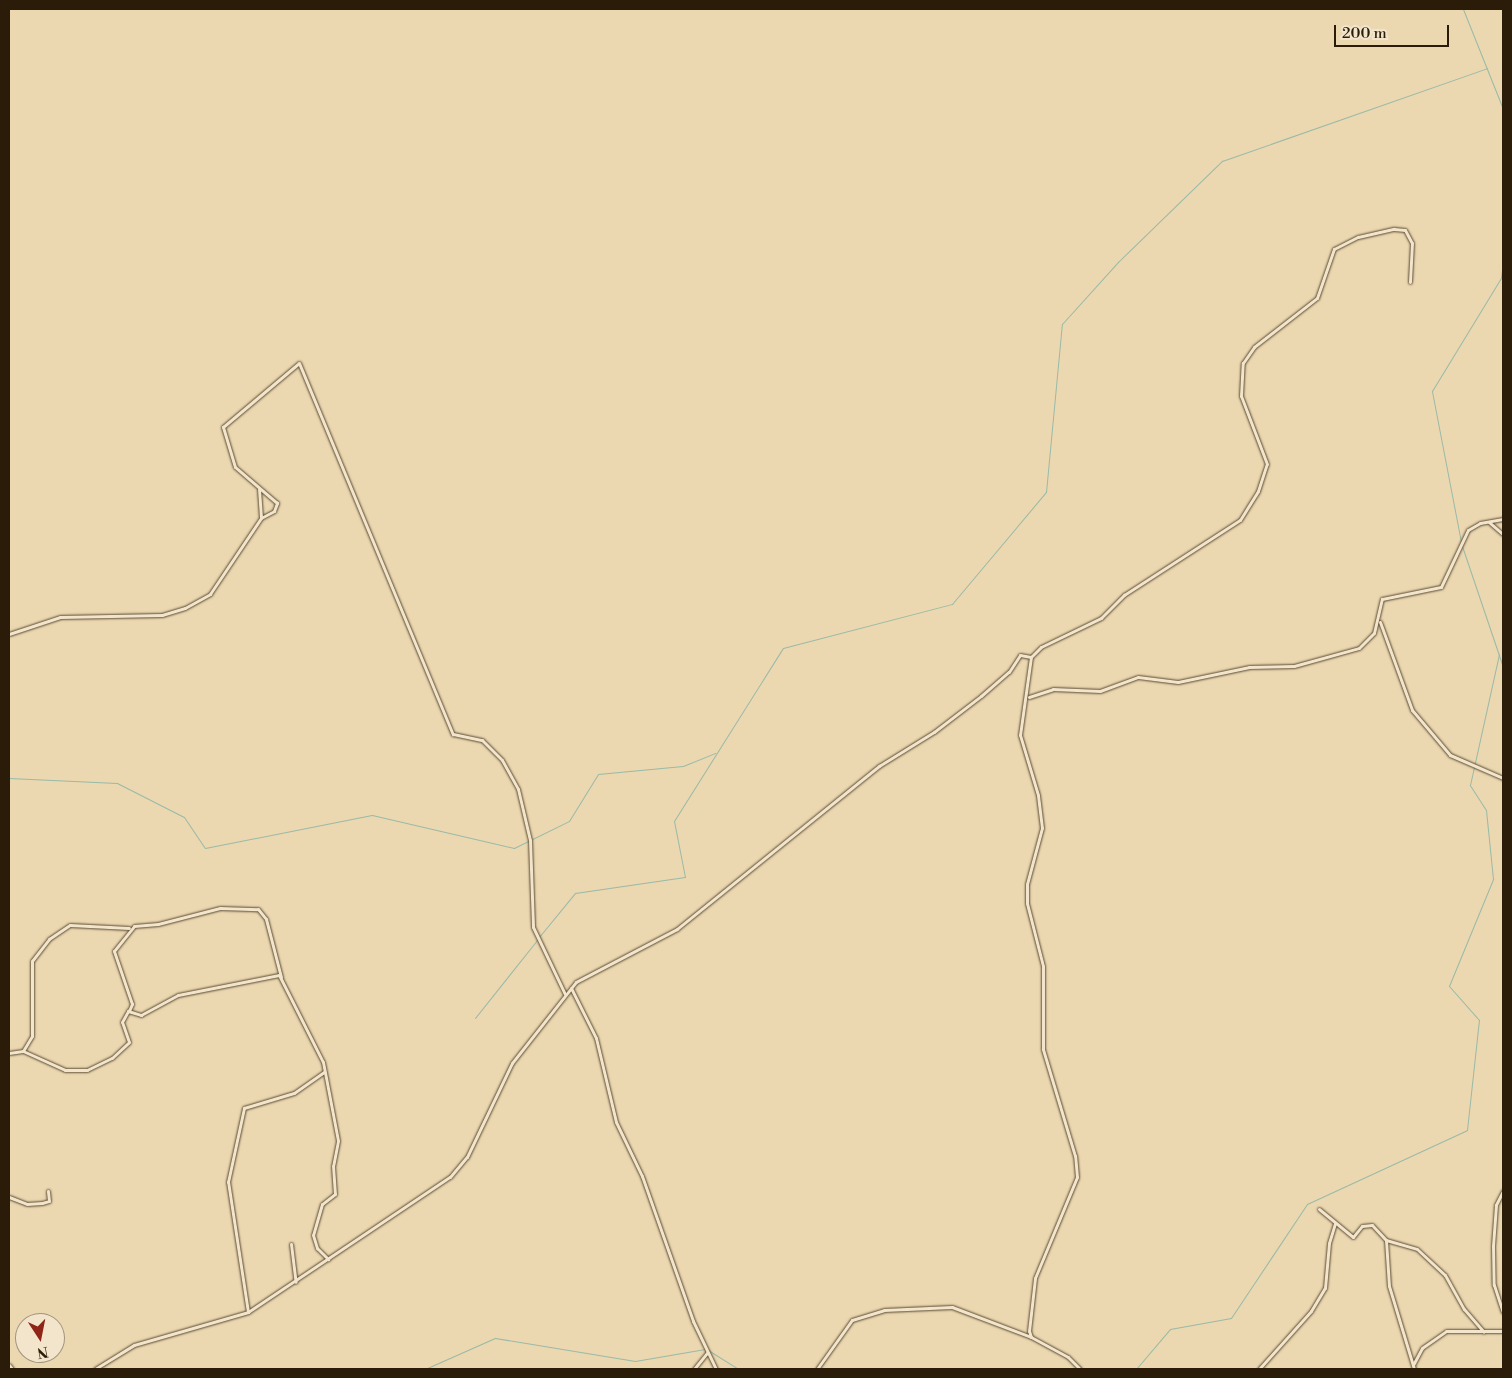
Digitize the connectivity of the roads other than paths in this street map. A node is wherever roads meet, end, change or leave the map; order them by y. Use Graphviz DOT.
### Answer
graph roads {
  1 [pos="1410,282"];
  2 [pos="258,487"];
  3 [pos="261,518"];
  4 [pos="1503,519"];
  5 [pos="1489,522"];
  6 [pos="1503,534"];
  7 [pos="1380,622"];
  8 [pos="9,634"];
  9 [pos="1031,657"];
  10 [pos="1028,697"];
  11 [pos="1503,778"];
  12 [pos="129,928"];
  13 [pos="281,977"];
  14 [pos="571,988"];
  15 [pos="565,994"];
  16 [pos="128,1011"];
  17 [pos="23,1051"];
  18 [pos="9,1053"];
  19 [pos="324,1072"];
  20 [pos="48,1191"];
  21 [pos="1503,1191"];
  22 [pos="9,1197"];
  23 [pos="1319,1209"];
  24 [pos="1335,1223"];
  25 [pos="1386,1240"];
  26 [pos="292,1244"];
  27 [pos="328,1259"];
  28 [pos="296,1282"];
  29 [pos="248,1312"];
  30 [pos="1503,1312"];
  31 [pos="1503,1331"];
  32 [pos="1484,1332"];
  33 [pos="1031,1337"];
  34 [pos="707,1353"];
  35 [pos="9,1365"];
  36 [pos="1414,1367"];
  37 [pos="12,1369"];
  38 [pos="95,1369"];
  39 [pos="694,1369"];
  40 [pos="716,1369"];
  41 [pos="817,1369"];
  42 [pos="1080,1369"];
  43 [pos="1259,1369"];
  1 -- 9 [label="street"];
  2 -- 3 [label="street"];
  2 -- 3 [label="street"];
  2 -- 15 [label="street"];
  3 -- 8 [label="street"];
  4 -- 5 [label="street"];
  5 -- 6 [label="street"];
  5 -- 7 [label="street"];
  7 -- 10 [label="street"];
  7 -- 11 [label="street"];
  9 -- 10 [label="street"];
  9 -- 14 [label="street"];
  10 -- 33 [label="street"];
  12 -- 13 [label="street"];
  12 -- 16 [label="street"];
  12 -- 17 [label="street"];
  13 -- 16 [label="street"];
  13 -- 19 [label="street"];
  14 -- 15 [label="street"];
  14 -- 34 [label="street"];
  15 -- 27 [label="street"];
  16 -- 17 [label="street"];
  17 -- 18 [label="street"];
  19 -- 27 [label="street"];
  19 -- 29 [label="street"];
  20 -- 22 [label="street"];
  21 -- 30 [label="street"];
  23 -- 24 [label="street"];
  24 -- 25 [label="street"];
  24 -- 43 [label="street"];
  25 -- 32 [label="street"];
  25 -- 36 [label="street"];
  26 -- 28 [label="street"];
  27 -- 28 [label="street"];
  28 -- 29 [label="street"];
  29 -- 38 [label="street"];
  31 -- 32 [label="street"];
  32 -- 36 [label="street"];
  33 -- 41 [label="street"];
  33 -- 42 [label="street"];
  34 -- 39 [label="street"];
  34 -- 40 [label="street"];
  35 -- 37 [label="street"];
}
